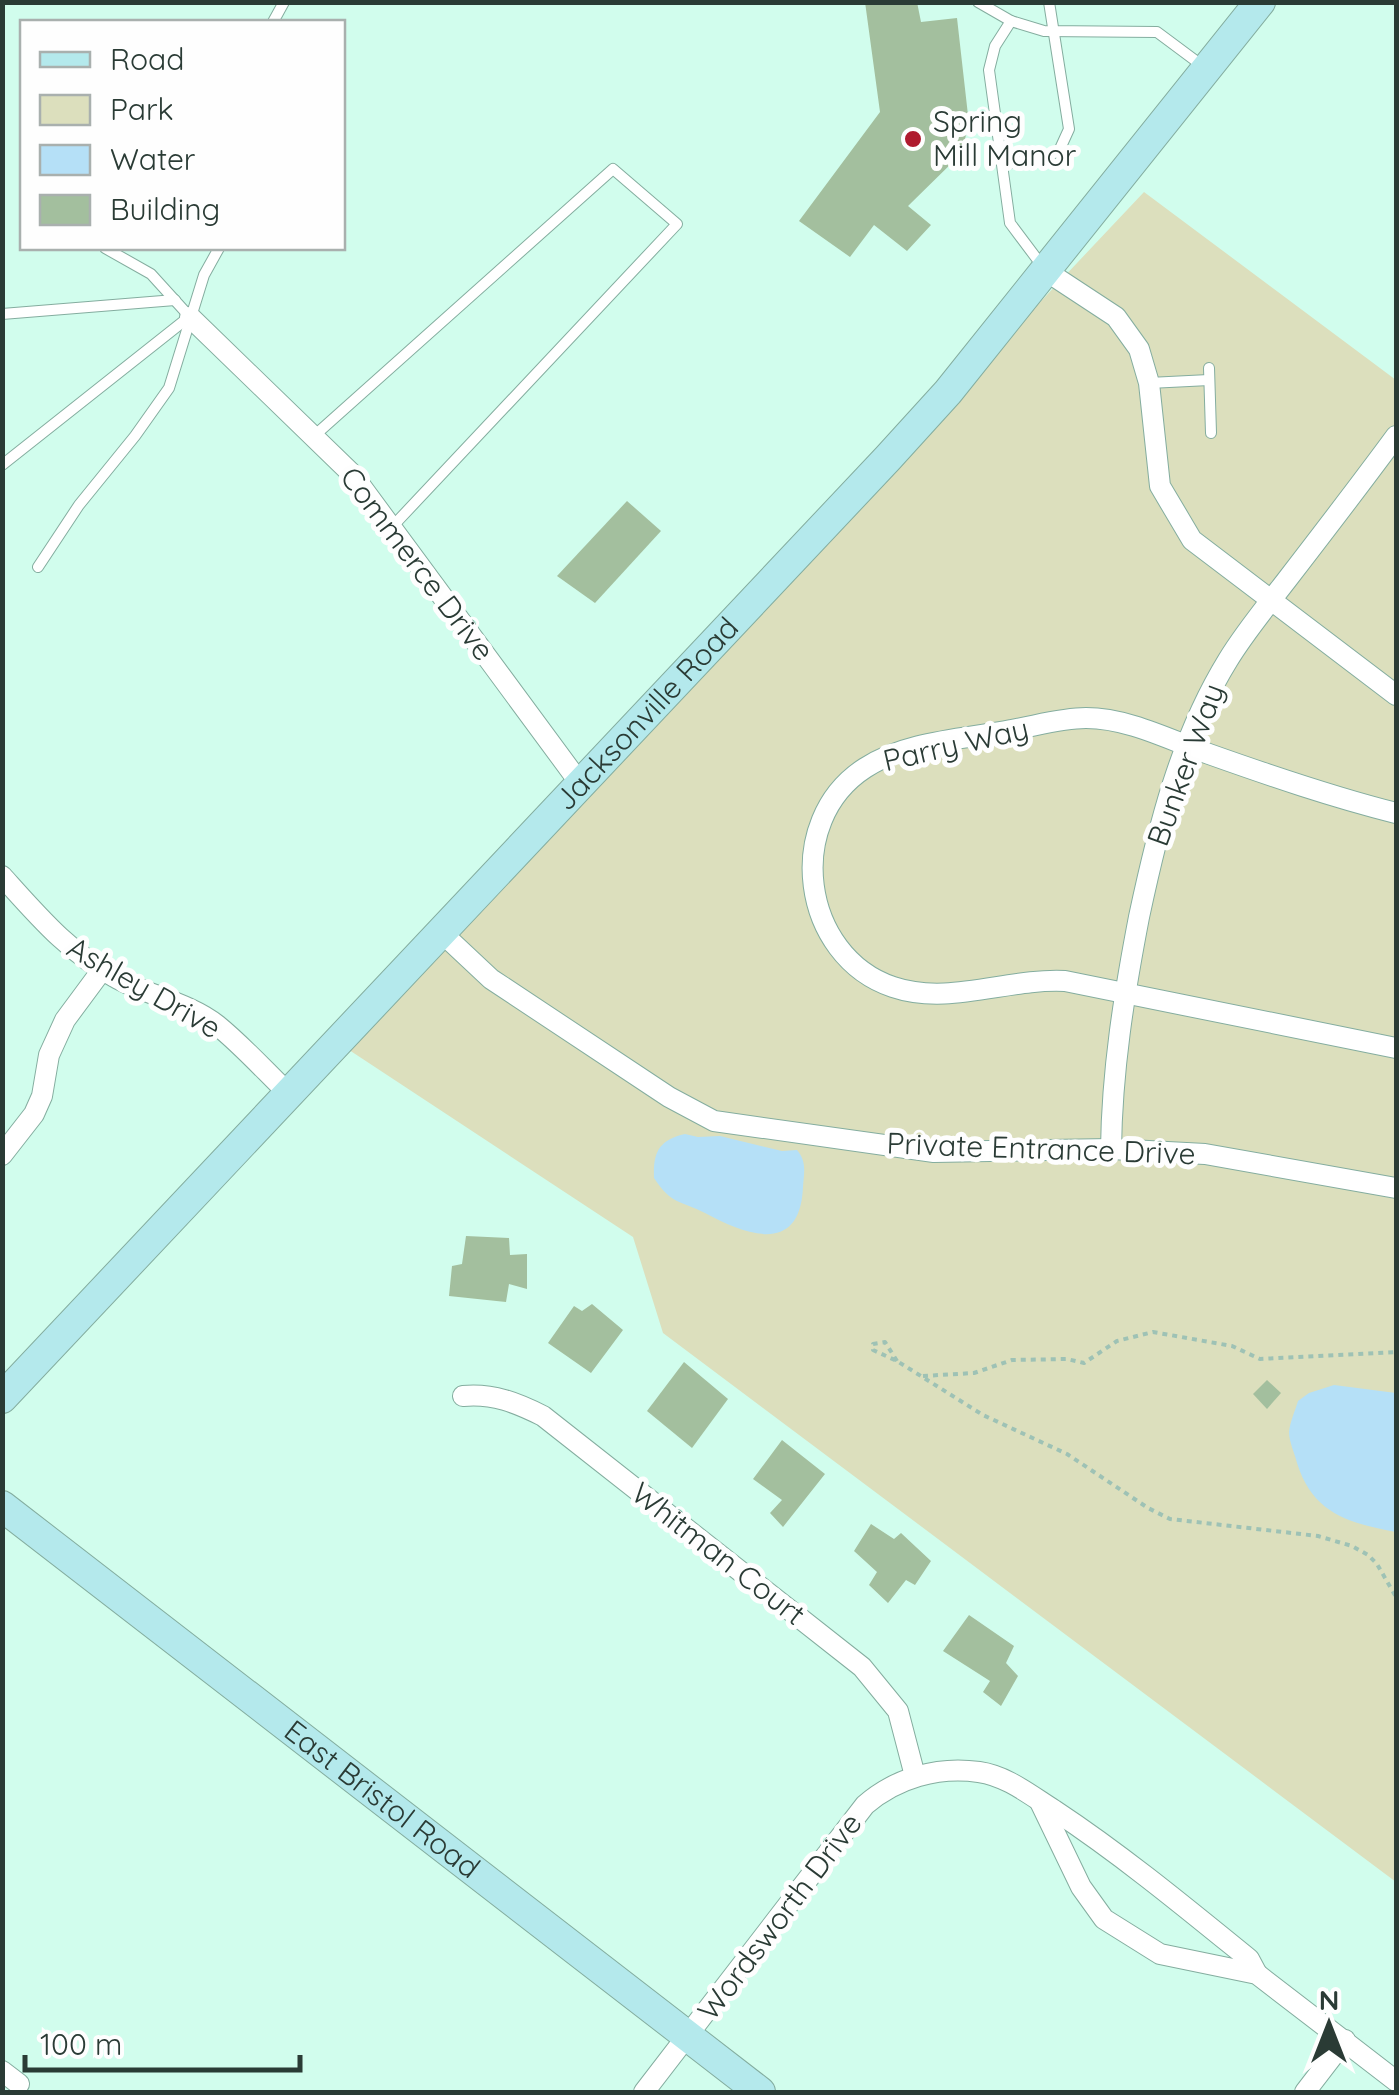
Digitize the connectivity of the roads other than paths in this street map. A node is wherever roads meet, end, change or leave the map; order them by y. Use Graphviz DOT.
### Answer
graph roads {
  1 [pos="978,2"];
  2 [pos="1049,2"];
  3 [pos="1260,2"];
  4 [pos="1011,21"];
  5 [pos="1054,32"];
  6 [pos="1208,70"];
  7 [pos="1004,164"];
  8 [pos="109,250"];
  9 [pos="219,250"];
  10 [pos="1046,272"];
  11 [pos="175,300"];
  12 [pos="2,314"];
  13 [pos="190,317"];
  14 [pos="1149,383"];
  15 [pos="1211,434"];
  16 [pos="314,436"];
  17 [pos="1396,436"];
  18 [pos="2,465"];
  19 [pos="392,527"];
  20 [pos="38,566"];
  21 [pos="1271,601"];
  22 [pos="1396,694"];
  23 [pos="1187,746"];
  24 [pos="582,786"];
  25 [pos="1396,812"];
  26 [pos="2,876"];
  27 [pos="443,934"];
  28 [pos="102,970"];
  29 [pos="1124,993"];
  30 [pos="1396,1048"];
  31 [pos="291,1096"];
  32 [pos="1111,1150"];
  33 [pos="2,1155"];
  34 [pos="1396,1188"];
  35 [pos="463,1396"];
  36 [pos="2,1398"];
  37 [pos="2,1506"];
  38 [pos="915,1776"];
  39 [pos="1040,1800"];
  40 [pos="1257,1974"];
  41 [pos="689,2038"];
  42 [pos="1344,2040"];
  43 [pos="1396,2081"];
  44 [pos="644,2092"];
  45 [pos="760,2092"];
  46 [pos="1306,2092"];
  1 -- 4 [label="lane"];
  2 -- 5 [label="lane"];
  3 -- 6 [label="main road, Jacksonville Road"];
  4 -- 5 [label="lane"];
  4 -- 7 [label="lane"];
  5 -- 6 [label="lane"];
  5 -- 7 [label="lane"];
  6 -- 10 [label="main road, Jacksonville Road"];
  7 -- 10 [label="lane"];
  8 -- 11 [label="lane"];
  9 -- 13 [label="lane"];
  10 -- 14 [label="street"];
  10 -- 24 [label="main road, Jacksonville Road"];
  11 -- 12 [label="lane"];
  11 -- 13 [label="lane"];
  13 -- 16 [label="street, Commerce Drive"];
  13 -- 18 [label="lane"];
  13 -- 20 [label="lane"];
  14 -- 15 [label="lane"];
  14 -- 21 [label="street"];
  16 -- 19 [label="street, Commerce Drive"];
  16 -- 19 [label="lane"];
  17 -- 21 [label="street, Bunker Way"];
  19 -- 24 [label="street, Commerce Drive"];
  21 -- 22 [label="street"];
  21 -- 23 [label="street, Bunker Way"];
  23 -- 25 [label="street, Parry Way"];
  23 -- 29 [label="street, Bunker Way"];
  23 -- 29 [label="street, Parry Way"];
  24 -- 27 [label="main road, Jacksonville Road"];
  26 -- 28 [label="street, Ashley Drive"];
  27 -- 31 [label="main road, Jacksonville Road"];
  27 -- 32 [label="street, Private Entrance Drive"];
  28 -- 31 [label="street, Ashley Drive"];
  28 -- 33 [label="street"];
  29 -- 30 [label="street, Parry Way"];
  29 -- 32 [label="street, Bunker Way"];
  31 -- 36 [label="main road, Jacksonville Road"];
  32 -- 34 [label="street, Private Entrance Drive"];
  35 -- 38 [label="street, Whitman Court"];
  37 -- 41 [label="main road, East Bristol Road"];
  38 -- 39 [label="street, Wordsworth Drive"];
  38 -- 41 [label="street, Wordsworth Drive"];
  39 -- 40 [label="street, Wordsworth Drive"];
  39 -- 40 [label="street, Wordsworth Drive"];
  40 -- 42 [label="street, Wordsworth Drive"];
  41 -- 44 [label="street, Wordsworth Drive"];
  41 -- 45 [label="main road, East Bristol Road"];
  42 -- 43 [label="street, Wordsworth Drive"];
  42 -- 46 [label="street"];
}
